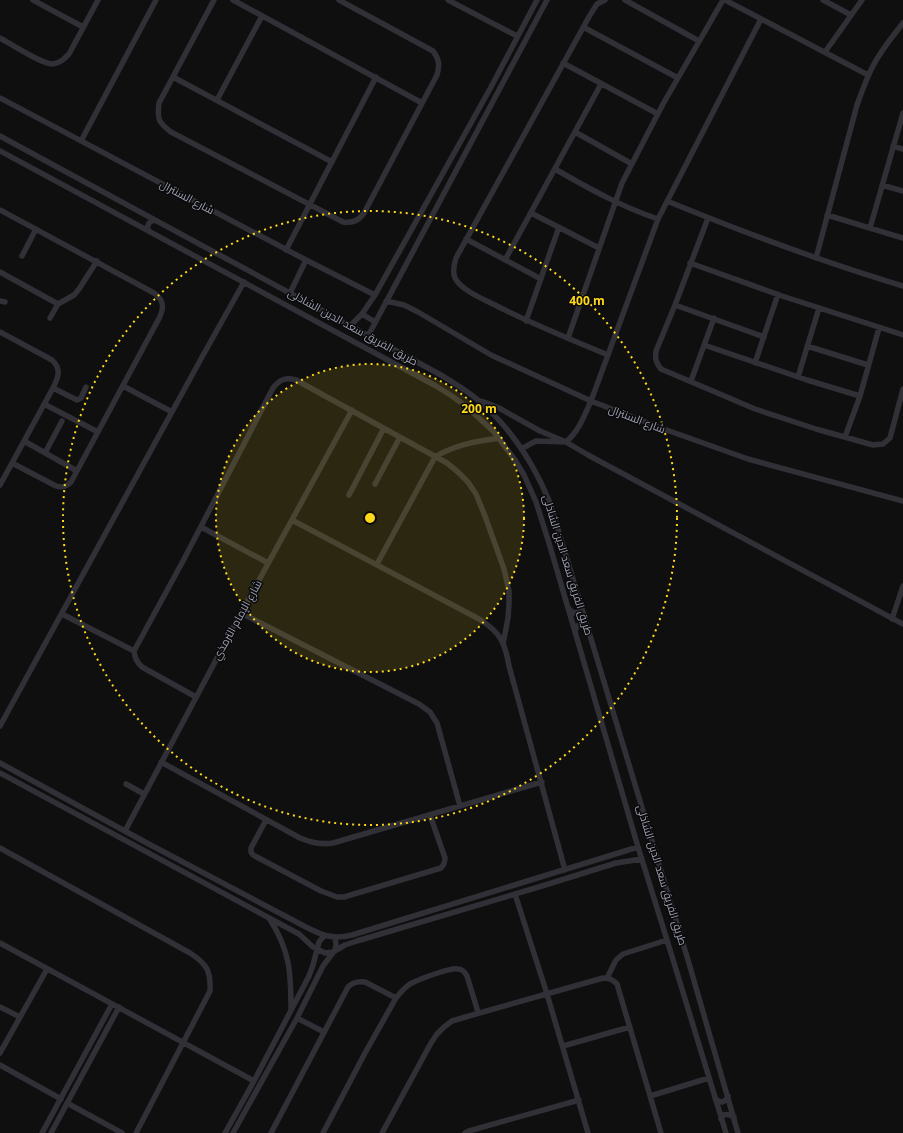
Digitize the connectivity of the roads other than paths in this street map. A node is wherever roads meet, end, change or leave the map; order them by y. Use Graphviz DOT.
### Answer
graph roads {
  1 [pos="33,0"];
  2 [pos="98,0"];
  3 [pos="156,0"];
  4 [pos="214,0"];
  5 [pos="233,0"];
  6 [pos="339,0"];
  7 [pos="448,0"];
  8 [pos="537,0"];
  9 [pos="547,0"];
  10 [pos="606,0"];
  11 [pos="625,0"];
  12 [pos="724,0"];
  13 [pos="823,0"];
  14 [pos="862,0"];
  15 [pos="41,2"];
  16 [pos="851,15"];
  17 [pos="262,16"];
  18 [pos="761,19"];
  19 [pos="903,23"];
  20 [pos="83,27"];
  21 [pos="583,27"];
  22 [pos="517,36"];
  23 [pos="0,38"];
  24 [pos="699,41"];
  25 [pos="825,52"];
  26 [pos="563,63"];
  27 [pos="868,75"];
  28 [pos="173,76"];
  29 [pos="376,78"];
  30 [pos="678,78"];
  31 [pos="601,84"];
  32 [pos="0,98"];
  33 [pos="217,100"];
  34 [pos="422,103"];
  35 [pos="903,113"];
  36 [pos="658,114"];
  37 [pos="575,132"];
  38 [pos="0,136"];
  39 [pos="81,140"];
  40 [pos="893,146"];
  41 [pos="903,150"];
  42 [pos="0,151"];
  43 [pos="332,162"];
  44 [pos="632,164"];
  45 [pos="555,169"];
  46 [pos="882,185"];
  47 [pos="903,191"];
  48 [pos="667,201"];
  49 [pos="615,202"];
  50 [pos="310,204"];
  51 [pos="0,210"];
  52 [pos="138,211"];
  53 [pos="531,213"];
  54 [pos="828,215"];
  55 [pos="708,218"];
  56 [pos="658,219"];
  57 [pos="130,221"];
  58 [pos="158,222"];
  59 [pos="559,227"];
  60 [pos="870,228"];
  61 [pos="36,230"];
  62 [pos="151,232"];
  63 [pos="903,238"];
  64 [pos="466,240"];
  65 [pos="599,248"];
  66 [pos="286,250"];
  67 [pos="22,256"];
  68 [pos="816,258"];
  69 [pos="306,260"];
  70 [pos="505,260"];
  71 [pos="97,262"];
  72 [pos="690,263"];
  73 [pos="0,272"];
  74 [pos="541,279"];
  75 [pos="244,282"];
  76 [pos="903,286"];
  77 [pos="290,293"];
  78 [pos="778,294"];
  79 [pos="375,295"];
  80 [pos="386,301"];
  81 [pos="58,304"];
  82 [pos="675,305"];
  83 [pos="819,308"];
  84 [pos="362,314"];
  85 [pos="50,318"];
  86 [pos="714,318"];
  87 [pos="526,321"];
  88 [pos="375,322"];
  89 [pos="350,326"];
  90 [pos="879,328"];
  91 [pos="0,332"];
  92 [pos="903,335"];
  93 [pos="368,336"];
  94 [pos="764,336"];
  95 [pos="568,338"];
  96 [pos="704,345"];
  97 [pos="807,346"];
  98 [pos="392,349"];
  99 [pos="608,355"];
  100 [pos="384,358"];
  101 [pos="414,360"];
  102 [pos="755,363"];
  103 [pos="868,365"];
  104 [pos="406,370"];
  105 [pos="798,377"];
  106 [pos="691,381"];
  107 [pos="123,386"];
  108 [pos="86,387"];
  109 [pos="53,388"];
  110 [pos="903,390"];
  111 [pos="860,396"];
  112 [pos="480,401"];
  113 [pos="591,401"];
  114 [pos="44,404"];
  115 [pos="352,410"];
  116 [pos="172,412"];
  117 [pos="62,421"];
  118 [pos="384,428"];
  119 [pos="98,432"];
  120 [pos="400,437"];
  121 [pos="845,437"];
  122 [pos="499,438"];
  123 [pos="24,442"];
  124 [pos="566,442"];
  125 [pos="521,449"];
  126 [pos="44,453"];
  127 [pos="435,456"];
  128 [pos="12,463"];
  129 [pos="77,471"];
  130 [pos="375,484"];
  131 [pos="0,485"];
  132 [pos="349,495"];
  133 [pos="903,501"];
  134 [pos="292,520"];
  135 [pos="200,528"];
  136 [pos="268,563"];
  137 [pos="377,564"];
  138 [pos="903,586"];
  139 [pos="581,607"];
  140 [pos="568,608"];
  141 [pos="241,612"];
  142 [pos="62,614"];
  143 [pos="892,618"];
  144 [pos="903,624"];
  145 [pos="587,627"];
  146 [pos="574,631"];
  147 [pos="503,644"];
  148 [pos="134,651"];
  149 [pos="196,697"];
  150 [pos="0,726"];
  151 [pos="161,762"];
  152 [pos="0,763"];
  153 [pos="13,770"];
  154 [pos="0,772"];
  155 [pos="8,777"];
  156 [pos="542,782"];
  157 [pos="126,784"];
  158 [pos="144,794"];
  159 [pos="460,806"];
  160 [pos="430,815"];
  161 [pos="104,819"];
  162 [pos="266,820"];
  163 [pos="100,826"];
  164 [pos="125,831"];
  165 [pos="144,842"];
  166 [pos="638,847"];
  167 [pos="0,848"];
  168 [pos="141,849"];
  169 [pos="613,854"];
  170 [pos="642,859"];
  171 [pos="616,863"];
  172 [pos="565,870"];
  173 [pos="539,878"];
  174 [pos="542,886"];
  175 [pos="515,894"];
  176 [pos="479,896"];
  177 [pos="470,899"];
  178 [pos="482,904"];
  179 [pos="472,907"];
  180 [pos="269,918"];
  181 [pos="304,926"];
  182 [pos="299,934"];
  183 [pos="352,935"];
  184 [pos="324,936"];
  185 [pos="335,937"];
  186 [pos="667,940"];
  187 [pos="354,942"];
  188 [pos="0,943"];
  189 [pos="317,950"];
  190 [pos="333,952"];
  191 [pos="313,966"];
  192 [pos="47,969"];
  193 [pos="322,969"];
  194 [pos="608,978"];
  195 [pos="547,994"];
  196 [pos="396,998"];
  197 [pos="112,1004"];
  198 [pos="0,1006"];
  199 [pos="119,1007"];
  200 [pos="291,1011"];
  201 [pos="478,1012"];
  202 [pos="20,1017"];
  203 [pos="297,1018"];
  204 [pos="630,1027"];
  205 [pos="324,1032"];
  206 [pos="184,1042"];
  207 [pos="563,1046"];
  208 [pos="0,1054"];
  209 [pos="266,1058"];
  210 [pos="273,1061"];
  211 [pos="0,1065"];
  212 [pos="709,1078"];
  213 [pos="254,1081"];
  214 [pos="650,1096"];
  215 [pos="728,1096"];
  216 [pos="715,1098"];
  217 [pos="61,1099"];
  218 [pos="579,1100"];
  219 [pos="67,1103"];
  220 [pos="234,1116"];
  221 [pos="734,1117"];
  222 [pos="241,1119"];
  223 [pos="722,1119"];
  224 [pos="42,1133"];
  225 [pos="51,1133"];
  226 [pos="122,1133"];
  227 [pos="136,1133"];
  228 [pos="225,1133"];
  229 [pos="233,1133"];
  230 [pos="271,1133"];
  231 [pos="323,1133"];
  232 [pos="382,1133"];
  233 [pos="465,1133"];
  234 [pos="588,1133"];
  235 [pos="661,1133"];
  236 [pos="726,1133"];
  237 [pos="738,1133"];
  1 -- 15 [label="street"];
  2 -- 20 [label="street"];
  3 -- 39 [label="street"];
  4 -- 28 [label="street"];
  5 -- 17 [label="street"];
  6 -- 34 [label="street"];
  7 -- 22 [label="street"];
  8 -- 22 [label="street"];
  9 -- 80 [label="street"];
  10 -- 21 [label="street"];
  11 -- 24 [label="street"];
  12 -- 18 [label="street"];
  12 -- 24 [label="street"];
  13 -- 16 [label="street"];
  14 -- 16 [label="street"];
  15 -- 20 [label="street"];
  16 -- 25 [label="street"];
  17 -- 29 [label="street"];
  17 -- 33 [label="street"];
  18 -- 25 [label="street"];
  18 -- 48 [label="street"];
  19 -- 27 [label="street"];
  20 -- 23 [label="street"];
  21 -- 26 [label="street"];
  21 -- 30 [label="street"];
  22 -- 79 [label="street"];
  24 -- 30 [label="street"];
  25 -- 27 [label="street"];
  26 -- 31 [label="street"];
  26 -- 64 [label="street"];
  27 -- 54 [label="street"];
  28 -- 33 [label="street"];
  28 -- 50 [label="street"];
  29 -- 34 [label="street"];
  29 -- 43 [label="street"];
  30 -- 36 [label="street"];
  31 -- 36 [label="street"];
  31 -- 37 [label="street"];
  32 -- 39 [label="street, شارع السنترال"];
  33 -- 43 [label="street"];
  34 -- 50 [label="street"];
  35 -- 40 [label="street"];
  36 -- 44 [label="street"];
  37 -- 44 [label="street"];
  37 -- 45 [label="street"];
  38 -- 52 [label="street, طريق الفريق سعد الدين الشاذلى"];
  39 -- 66 [label="street, شارع السنترال"];
  40 -- 41 [label="street"];
  40 -- 46 [label="street"];
  42 -- 57 [label="street, طريق الفريق سعد الدين الشاذلى"];
  43 -- 50 [label="street"];
  44 -- 49 [label="street"];
  45 -- 49 [label="street"];
  45 -- 53 [label="street"];
  46 -- 47 [label="street"];
  46 -- 60 [label="street"];
  48 -- 55 [label="street"];
  48 -- 56 [label="street"];
  49 -- 56 [label="street"];
  49 -- 65 [label="street"];
  50 -- 66 [label="street"];
  51 -- 61 [label="street"];
  52 -- 57 [label="street"];
  52 -- 58 [label="street, طريق الفريق سعد الدين الشاذلى"];
  53 -- 59 [label="street"];
  53 -- 70 [label="street"];
  54 -- 60 [label="street"];
  54 -- 68 [label="street"];
  55 -- 68 [label="street"];
  55 -- 72 [label="street"];
  56 -- 99 [label="street"];
  57 -- 62 [label="street, طريق الفريق سعد الدين الشاذلى"];
  58 -- 62 [label="street"];
  58 -- 77 [label="street, طريق الفريق سعد الدين الشاذلى"];
  59 -- 65 [label="street"];
  59 -- 74 [label="street"];
  60 -- 63 [label="street"];
  61 -- 67 [label="street"];
  61 -- 71 [label="street"];
  62 -- 75 [label="street, طريق الفريق سعد الدين الشاذلى"];
  64 -- 70 [label="street"];
  64 -- 87 [label="street"];
  65 -- 95 [label="street"];
  66 -- 69 [label="street, شارع السنترال"];
  68 -- 76 [label="street"];
  69 -- 77 [label="street"];
  69 -- 79 [label="street, شارع السنترال"];
  70 -- 74 [label="street"];
  71 -- 81 [label="street"];
  71 -- 107 [label="street"];
  72 -- 78 [label="street"];
  72 -- 82 [label="street"];
  73 -- 81 [label="street"];
  74 -- 87 [label="street"];
  75 -- 100 [label="street, طريق الفريق سعد الدين الشاذلى"];
  75 -- 116 [label="street"];
  77 -- 89 [label="street, طريق الفريق سعد الدين الشاذلى"];
  78 -- 83 [label="street"];
  78 -- 94 [label="street"];
  79 -- 84 [label="street"];
  80 -- 88 [label="street"];
  80 -- 113 [label="street, شارع السنترال"];
  81 -- 85 [label="street"];
  82 -- 86 [label="street"];
  82 -- 106 [label="street"];
  83 -- 90 [label="street"];
  83 -- 97 [label="street"];
  84 -- 88 [label="street"];
  84 -- 89 [label="street"];
  86 -- 94 [label="street"];
  86 -- 96 [label="street"];
  87 -- 95 [label="street"];
  88 -- 93 [label="street"];
  89 -- 93 [label="street, طريق الفريق سعد الدين الشاذلى"];
  90 -- 92 [label="street"];
  90 -- 103 [label="street"];
  91 -- 109 [label="street"];
  93 -- 98 [label="street, طريق الفريق سعد الدين الشاذلى"];
  94 -- 102 [label="street"];
  95 -- 99 [label="street"];
  96 -- 102 [label="street"];
  96 -- 106 [label="street"];
  97 -- 103 [label="street"];
  97 -- 105 [label="street"];
  98 -- 100 [label="street"];
  98 -- 101 [label="street, طريق الفريق سعد الدين الشاذلى"];
  99 -- 113 [label="street"];
  100 -- 104 [label="street, طريق الفريق سعد الدين الشاذلى"];
  101 -- 104 [label="street"];
  101 -- 112 [label="street, طريق الفريق سعد الدين الشاذلى"];
  102 -- 105 [label="street"];
  103 -- 111 [label="street"];
  104 -- 122 [label="street, طريق الفريق سعد الدين الشاذلى"];
  105 -- 111 [label="street"];
  106 -- 121 [label="street"];
  107 -- 116 [label="street"];
  107 -- 119 [label="street"];
  108 -- 109 [label="street"];
  109 -- 114 [label="street"];
  110 -- 121 [label="street"];
  111 -- 121 [label="street"];
  112 -- 124 [label="street"];
  112 -- 125 [label="street, طريق الفريق سعد الدين الشاذلى"];
  113 -- 124 [label="street"];
  113 -- 133 [label="street, شارع السنترال"];
  114 -- 119 [label="street"];
  114 -- 123 [label="street"];
  115 -- 118 [label="street"];
  115 -- 134 [label="street, شارع الإمام الترمذي"];
  115 -- 135 [label="street"];
  116 -- 142 [label="street"];
  117 -- 126 [label="street"];
  118 -- 120 [label="street"];
  118 -- 132 [label="street"];
  119 -- 129 [label="street"];
  120 -- 127 [label="street"];
  120 -- 130 [label="street"];
  122 -- 127 [label="street"];
  122 -- 140 [label="street, طريق الفريق سعد الدين الشاذلى"];
  123 -- 126 [label="street"];
  123 -- 128 [label="street"];
  124 -- 125 [label="street"];
  124 -- 143 [label="street"];
  125 -- 139 [label="street, طريق الفريق سعد الدين الشاذلى"];
  126 -- 129 [label="street"];
  127 -- 137 [label="street"];
  127 -- 147 [label="street"];
  128 -- 129 [label="street"];
  128 -- 131 [label="street"];
  134 -- 136 [label="street, شارع الإمام الترمذي"];
  134 -- 137 [label="street"];
  135 -- 136 [label="street"];
  135 -- 148 [label="street"];
  136 -- 141 [label="street, شارع الإمام الترمذي"];
  137 -- 147 [label="street"];
  138 -- 143 [label="street"];
  139 -- 140 [label="street"];
  139 -- 145 [label="street, طريق الفريق سعد الدين الشاذلى"];
  140 -- 146 [label="street, طريق الفريق سعد الدين الشاذلى"];
  141 -- 149 [label="street, شارع الإمام الترمذي"];
  141 -- 159 [label="street"];
  142 -- 148 [label="street"];
  142 -- 150 [label="street"];
  143 -- 144 [label="street"];
  145 -- 146 [label="street"];
  145 -- 215 [label="street, طريق الفريق سعد الدين الشاذلى"];
  146 -- 166 [label="street, طريق الفريق سعد الدين الشاذلى"];
  147 -- 156 [label="street"];
  148 -- 149 [label="street"];
  149 -- 151 [label="street, شارع الإمام الترمذي"];
  151 -- 158 [label="street, شارع الإمام الترمذي"];
  151 -- 162 [label="street"];
  152 -- 153 [label="street"];
  153 -- 155 [label="street"];
  153 -- 161 [label="street"];
  154 -- 155 [label="street"];
  155 -- 163 [label="street"];
  156 -- 159 [label="street"];
  156 -- 172 [label="street"];
  157 -- 158 [label="street"];
  158 -- 164 [label="street, شارع الإمام الترمذي"];
  159 -- 160 [label="street"];
  160 -- 162 [label="street"];
  160 -- 162 [label="street"];
  161 -- 163 [label="street"];
  161 -- 164 [label="street"];
  163 -- 168 [label="street"];
  164 -- 165 [label="street"];
  165 -- 168 [label="street"];
  165 -- 181 [label="street"];
  166 -- 169 [label="street"];
  166 -- 170 [label="street, طريق الفريق سعد الدين الشاذلى"];
  167 -- 206 [label="street"];
  168 -- 180 [label="street"];
  169 -- 171 [label="street"];
  169 -- 172 [label="street"];
  170 -- 171 [label="street"];
  170 -- 186 [label="street, طريق الفريق سعد الدين الشاذلى"];
  171 -- 174 [label="street"];
  172 -- 173 [label="street"];
  173 -- 174 [label="street"];
  173 -- 176 [label="street"];
  174 -- 175 [label="street"];
  175 -- 178 [label="street"];
  175 -- 195 [label="street"];
  176 -- 177 [label="street"];
  176 -- 178 [label="street"];
  177 -- 179 [label="street"];
  177 -- 183 [label="street"];
  178 -- 179 [label="street"];
  179 -- 187 [label="street"];
  180 -- 182 [label="street"];
  180 -- 200 [label="street"];
  181 -- 182 [label="street"];
  181 -- 184 [label="street"];
  182 -- 189 [label="street"];
  183 -- 185 [label="street"];
  183 -- 187 [label="street"];
  184 -- 185 [label="street"];
  184 -- 189 [label="street"];
  185 -- 190 [label="street"];
  186 -- 194 [label="street"];
  186 -- 212 [label="street, طريق الفريق سعد الدين الشاذلى"];
  187 -- 190 [label="street"];
  188 -- 192 [label="street"];
  189 -- 190 [label="street"];
  189 -- 191 [label="street"];
  190 -- 193 [label="street"];
  191 -- 193 [label="street"];
  191 -- 200 [label="street"];
  192 -- 197 [label="street"];
  192 -- 202 [label="street"];
  193 -- 203 [label="street"];
  194 -- 195 [label="street"];
  194 -- 204 [label="street"];
  195 -- 201 [label="street"];
  195 -- 207 [label="street"];
  196 -- 201 [label="street"];
  196 -- 205 [label="street"];
  196 -- 231 [label="street"];
  197 -- 199 [label="street"];
  197 -- 217 [label="street"];
  198 -- 202 [label="street"];
  199 -- 206 [label="street"];
  199 -- 219 [label="street"];
  200 -- 209 [label="street"];
  201 -- 232 [label="street"];
  202 -- 208 [label="street"];
  203 -- 205 [label="street"];
  203 -- 210 [label="street"];
  204 -- 207 [label="street"];
  204 -- 214 [label="street"];
  205 -- 230 [label="street"];
  206 -- 213 [label="street"];
  206 -- 227 [label="street"];
  207 -- 218 [label="street"];
  209 -- 210 [label="street"];
  209 -- 213 [label="street"];
  210 -- 222 [label="street"];
  211 -- 217 [label="street"];
  212 -- 214 [label="street"];
  212 -- 216 [label="street, طريق الفريق سعد الدين الشاذلى"];
  213 -- 220 [label="street"];
  214 -- 235 [label="street"];
  215 -- 216 [label="street"];
  215 -- 221 [label="street, طريق الفريق سعد الدين الشاذلى"];
  216 -- 223 [label="street, طريق الفريق سعد الدين الشاذلى"];
  217 -- 224 [label="street"];
  218 -- 233 [label="street"];
  218 -- 234 [label="street"];
  219 -- 225 [label="street"];
  219 -- 226 [label="street"];
  220 -- 222 [label="street"];
  220 -- 228 [label="street"];
  221 -- 223 [label="street"];
  221 -- 237 [label="street, طريق الفريق سعد الدين الشاذلى"];
  222 -- 229 [label="street"];
  223 -- 236 [label="street, طريق الفريق سعد الدين الشاذلى"];
}
